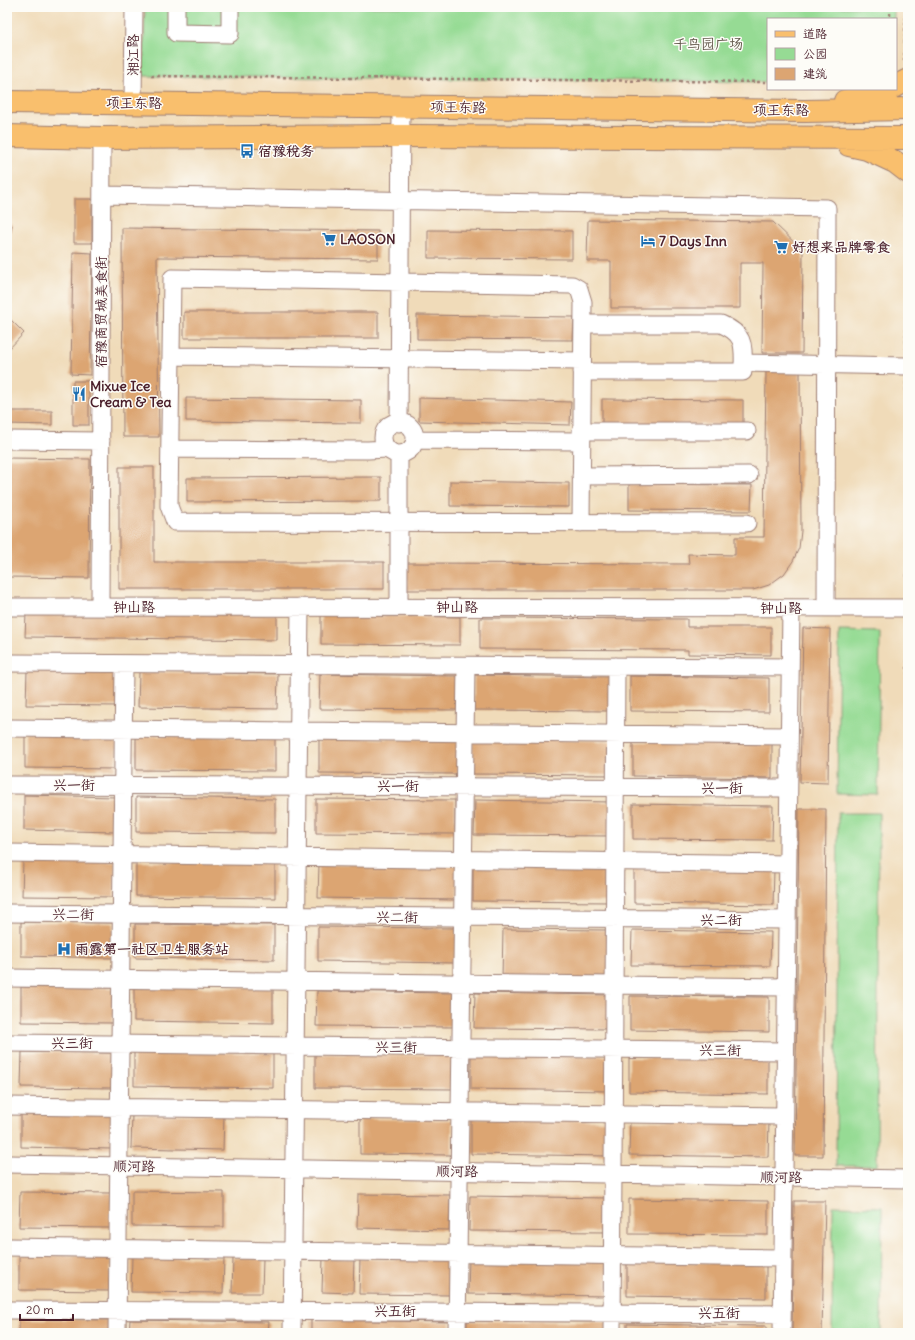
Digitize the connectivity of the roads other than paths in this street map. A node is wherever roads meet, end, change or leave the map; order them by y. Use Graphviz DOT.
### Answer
graph roads {
  1 [pos="134,7"];
  2 [pos="176,7"];
  3 [pos="230,7"];
  4 [pos="886,90"];
  5 [pos="7,102"];
  6 [pos="133,103"];
  7 [pos="401,106"];
  8 [pos="908,109"];
  9 [pos="805,111"];
  10 [pos="7,136"];
  11 [pos="401,136"];
  12 [pos="102,138"];
  13 [pos="804,138"];
  14 [pos="908,138"];
  15 [pos="906,171"];
  16 [pos="102,195"];
  17 [pos="400,200"];
  18 [pos="400,282"];
  19 [pos="583,324"];
  20 [pos="171,356"];
  21 [pos="399,359"];
  22 [pos="743,364"];
  23 [pos="827,365"];
  24 [pos="906,366"];
  25 [pos="582,367"];
  26 [pos="399,423"];
  27 [pos="747,431"];
  28 [pos="581,436"];
  29 [pos="7,440"];
  30 [pos="414,440"];
  31 [pos="101,441"];
  32 [pos="170,449"];
  33 [pos="393,452"];
  34 [pos="749,475"];
  35 [pos="581,476"];
  36 [pos="398,523"];
  37 [pos="581,523"];
  38 [pos="747,523"];
  39 [pos="7,606"];
  40 [pos="100,607"];
  41 [pos="300,607"];
  42 [pos="399,607"];
  43 [pos="790,608"];
  44 [pos="826,608"];
  45 [pos="907,608"];
  46 [pos="7,663"];
  47 [pos="124,664"];
  48 [pos="300,665"];
  49 [pos="466,666"];
  50 [pos="616,666"];
  51 [pos="790,667"];
  52 [pos="7,728"];
  53 [pos="124,729"];
  54 [pos="299,731"];
  55 [pos="465,732"];
  56 [pos="616,734"];
  57 [pos="789,736"];
  58 [pos="7,785"];
  59 [pos="123,785"];
  60 [pos="298,786"];
  61 [pos="465,787"];
  62 [pos="616,788"];
  63 [pos="788,788"];
  64 [pos="7,854"];
  65 [pos="122,855"];
  66 [pos="297,858"];
  67 [pos="464,860"];
  68 [pos="615,862"];
  69 [pos="787,864"];
  70 [pos="7,913"];
  71 [pos="121,914"];
  72 [pos="297,916"];
  73 [pos="463,917"];
  74 [pos="615,919"];
  75 [pos="787,920"];
  76 [pos="7,978"];
  77 [pos="121,980"];
  78 [pos="296,982"];
  79 [pos="462,983"];
  80 [pos="614,985"];
  81 [pos="786,987"];
  82 [pos="7,1043"];
  83 [pos="120,1043"];
  84 [pos="296,1045"];
  85 [pos="462,1048"];
  86 [pos="614,1049"];
  87 [pos="785,1051"];
  88 [pos="7,1106"];
  89 [pos="119,1108"];
  90 [pos="295,1110"];
  91 [pos="461,1112"];
  92 [pos="614,1114"];
  93 [pos="784,1116"];
  94 [pos="7,1164"];
  95 [pos="118,1166"];
  96 [pos="294,1168"];
  97 [pos="460,1171"];
  98 [pos="613,1174"];
  99 [pos="784,1177"];
  100 [pos="908,1179"];
  101 [pos="7,1247"];
  102 [pos="117,1249"];
  103 [pos="293,1251"];
  104 [pos="459,1253"];
  105 [pos="612,1255"];
  106 [pos="783,1258"];
  107 [pos="7,1310"];
  108 [pos="117,1310"];
  109 [pos="293,1311"];
  110 [pos="458,1312"];
  111 [pos="612,1313"];
  112 [pos="782,1314"];
  113 [pos="117,1333"];
  114 [pos="292,1333"];
  115 [pos="458,1333"];
  116 [pos="612,1333"];
  117 [pos="782,1333"];
  1 -- 6 [label="street, 湘江路"];
  2 -- 3 [label="street"];
  4 -- 9 [label="main road"];
  5 -- 6 [label="main road, 项王东路"];
  6 -- 7 [label="main road, 项王东路"];
  7 -- 9 [label="main road, 项王东路"];
  7 -- 11 [label="street"];
  8 -- 9 [label="main road, 项王东路"];
  10 -- 12 [label="main road, 项王东路"];
  11 -- 12 [label="main road, 项王东路"];
  11 -- 13 [label="main road, 项王东路"];
  11 -- 17 [label="street"];
  12 -- 16 [label="street, 宿豫商贸城美食街"];
  13 -- 14 [label="main road, 项王东路"];
  13 -- 15 [label="main road"];
  16 -- 17 [label="street"];
  16 -- 31 [label="street, 宿豫商贸城美食街"];
  17 -- 18 [label="street"];
  17 -- 23 [label="street"];
  18 -- 19 [label="street"];
  18 -- 20 [label="street"];
  18 -- 21 [label="street"];
  19 -- 22 [label="street"];
  19 -- 25 [label="street"];
  20 -- 21 [label="street"];
  20 -- 32 [label="street"];
  21 -- 25 [label="street"];
  21 -- 26 [label="street"];
  22 -- 23 [label="street"];
  22 -- 25 [label="street"];
  23 -- 24 [label="street"];
  23 -- 44 [label="street"];
  25 -- 28 [label="street"];
  26 -- 30 [label="street"];
  26 -- 33 [label="street"];
  27 -- 28 [label="street"];
  28 -- 30 [label="street"];
  28 -- 35 [label="street"];
  29 -- 31 [label="street"];
  30 -- 33 [label="street"];
  31 -- 40 [label="street, 宿豫商贸城美食街"];
  32 -- 33 [label="street"];
  32 -- 36 [label="street"];
  33 -- 36 [label="street"];
  34 -- 35 [label="street"];
  35 -- 37 [label="street"];
  36 -- 37 [label="street"];
  36 -- 42 [label="street"];
  37 -- 38 [label="street"];
  39 -- 40 [label="street, 钟山路"];
  40 -- 41 [label="street, 钟山路"];
  41 -- 42 [label="street, 钟山路"];
  41 -- 48 [label="street"];
  42 -- 43 [label="street, 钟山路"];
  43 -- 44 [label="street, 钟山路"];
  43 -- 51 [label="street"];
  44 -- 45 [label="street, 钟山路"];
  46 -- 47 [label="street"];
  47 -- 48 [label="street"];
  47 -- 53 [label="street"];
  48 -- 49 [label="street"];
  48 -- 54 [label="street"];
  49 -- 50 [label="street"];
  49 -- 55 [label="street"];
  50 -- 51 [label="street"];
  50 -- 56 [label="street"];
  51 -- 57 [label="street"];
  52 -- 53 [label="street"];
  53 -- 54 [label="street"];
  53 -- 59 [label="street"];
  54 -- 55 [label="street"];
  54 -- 60 [label="street"];
  55 -- 56 [label="street"];
  55 -- 61 [label="street"];
  56 -- 57 [label="street"];
  56 -- 62 [label="street"];
  57 -- 63 [label="street"];
  58 -- 59 [label="street, 兴一街"];
  59 -- 60 [label="street, 兴一街"];
  59 -- 65 [label="street"];
  60 -- 61 [label="street, 兴一街"];
  60 -- 66 [label="street"];
  61 -- 62 [label="street, 兴一街"];
  61 -- 67 [label="street"];
  62 -- 63 [label="street, 兴一街"];
  62 -- 68 [label="street"];
  63 -- 69 [label="street"];
  64 -- 65 [label="street"];
  65 -- 66 [label="street"];
  65 -- 71 [label="street"];
  66 -- 67 [label="street"];
  66 -- 72 [label="street"];
  67 -- 68 [label="street"];
  67 -- 73 [label="street"];
  68 -- 69 [label="street"];
  68 -- 74 [label="street"];
  69 -- 75 [label="street"];
  70 -- 71 [label="street, 兴二街"];
  71 -- 72 [label="street, 兴二街"];
  71 -- 77 [label="street"];
  72 -- 73 [label="street, 兴二街"];
  72 -- 78 [label="street"];
  73 -- 74 [label="street, 兴二街"];
  73 -- 79 [label="street"];
  74 -- 75 [label="street, 兴二街"];
  74 -- 80 [label="street"];
  75 -- 81 [label="street"];
  76 -- 77 [label="street"];
  77 -- 78 [label="street"];
  77 -- 83 [label="street"];
  78 -- 79 [label="street"];
  78 -- 84 [label="street"];
  79 -- 80 [label="street"];
  79 -- 85 [label="street"];
  80 -- 81 [label="street"];
  80 -- 86 [label="street"];
  81 -- 87 [label="street"];
  82 -- 83 [label="street, 兴三街"];
  83 -- 84 [label="street, 兴三街"];
  83 -- 89 [label="street"];
  84 -- 85 [label="street, 兴三街"];
  84 -- 90 [label="street"];
  85 -- 86 [label="street, 兴三街"];
  85 -- 91 [label="street"];
  86 -- 87 [label="street, 兴三街"];
  86 -- 92 [label="street"];
  87 -- 93 [label="street"];
  88 -- 89 [label="street"];
  89 -- 90 [label="street"];
  89 -- 95 [label="street"];
  90 -- 91 [label="street"];
  90 -- 96 [label="street"];
  91 -- 92 [label="street"];
  91 -- 97 [label="street"];
  92 -- 93 [label="street"];
  92 -- 98 [label="street"];
  93 -- 99 [label="street"];
  94 -- 95 [label="street, 顺河路"];
  95 -- 96 [label="street, 顺河路"];
  95 -- 102 [label="street"];
  96 -- 97 [label="street, 顺河路"];
  96 -- 103 [label="street"];
  97 -- 98 [label="street, 顺河路"];
  97 -- 104 [label="street"];
  98 -- 99 [label="street, 顺河路"];
  98 -- 105 [label="street"];
  99 -- 100 [label="street, 顺河路"];
  99 -- 106 [label="street"];
  101 -- 102 [label="street"];
  102 -- 103 [label="street"];
  102 -- 108 [label="street"];
  103 -- 104 [label="street"];
  103 -- 109 [label="street"];
  104 -- 105 [label="street"];
  104 -- 110 [label="street"];
  105 -- 106 [label="street"];
  105 -- 111 [label="street"];
  106 -- 112 [label="street"];
  107 -- 108 [label="street, 兴五街"];
  108 -- 109 [label="street, 兴五街"];
  108 -- 113 [label="street"];
  109 -- 110 [label="street, 兴五街"];
  109 -- 114 [label="street"];
  110 -- 111 [label="street, 兴五街"];
  110 -- 115 [label="street"];
  111 -- 112 [label="street, 兴五街"];
  111 -- 116 [label="street"];
  112 -- 117 [label="street"];
}
